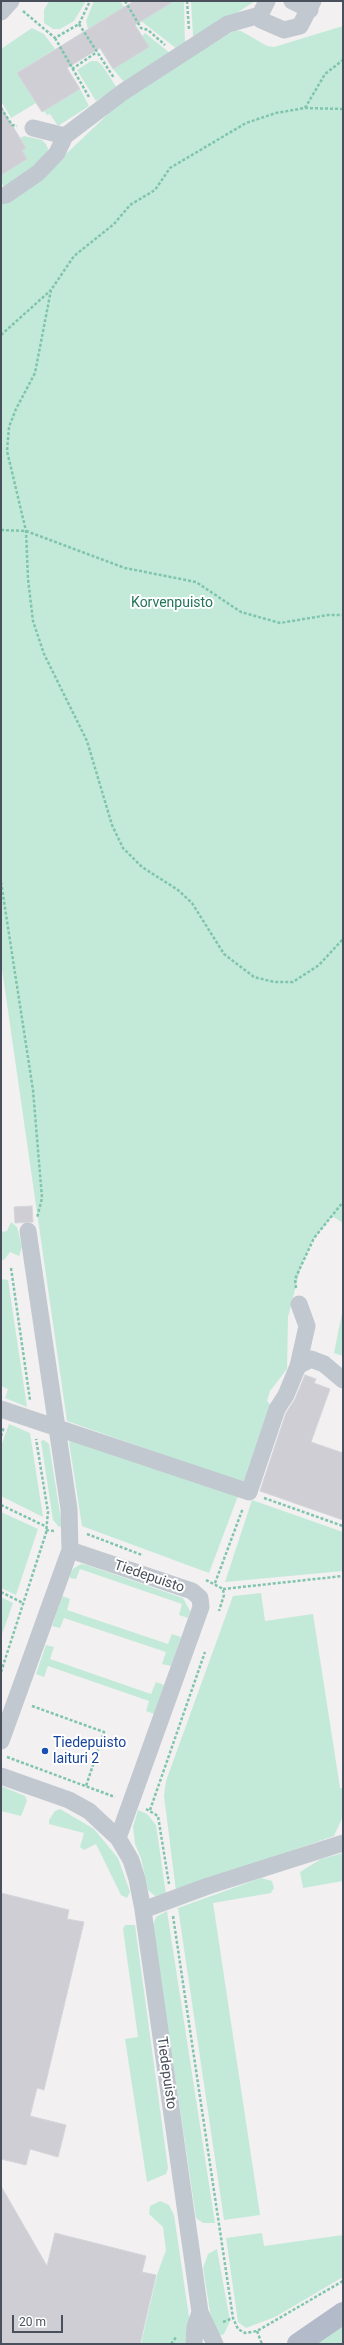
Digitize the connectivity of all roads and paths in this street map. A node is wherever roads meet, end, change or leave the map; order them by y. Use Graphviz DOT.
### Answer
graph roads {
  1 [pos="90,1"];
  2 [pos="125,1"];
  3 [pos="187,1"];
  4 [pos="292,1"];
  5 [pos="14,3"];
  6 [pos="312,6"];
  7 [pos="263,8"];
  8 [pos="1,12"];
  9 [pos="79,24"];
  10 [pos="55,38"];
  11 [pos="97,52"];
  12 [pos="185,52"];
  13 [pos="343,60"];
  14 [pos="72,69"];
  15 [pos="124,92"];
  16 [pos="1,108"];
  17 [pos="304,108"];
  18 [pos="343,109"];
  19 [pos="97,112"];
  20 [pos="33,128"];
  21 [pos="66,136"];
  22 [pos="1,196"];
  23 [pos="51,290"];
  24 [pos="1,335"];
  25 [pos="1,530"];
  26 [pos="26,531"];
  27 [pos="343,615"];
  28 [pos="1,882"];
  29 [pos="343,939"];
  30 [pos="343,1202"];
  31 [pos="32,1225"];
  32 [pos="11,1268"];
  33 [pos="299,1304"];
  34 [pos="298,1366"];
  35 [pos="343,1380"];
  36 [pos="1,1409"];
  37 [pos="33,1421"];
  38 [pos="56,1426"];
  39 [pos="249,1492"];
  40 [pos="1,1505"];
  41 [pos="343,1526"];
  42 [pos="46,1529"];
  43 [pos="69,1531"];
  44 [pos="70,1550"];
  45 [pos="143,1555"];
  46 [pos="343,1576"];
  47 [pos="201,1578"];
  48 [pos="215,1583"];
  49 [pos="223,1589"];
  50 [pos="1,1592"];
  51 [pos="23,1603"];
  52 [pos="218,1615"];
  53 [pos="207,1645"];
  54 [pos="1,1672"];
  55 [pos="16,1701"];
  56 [pos="1,1741"];
  57 [pos="1,1776"];
  58 [pos="86,1786"];
  59 [pos="150,1810"];
  60 [pos="118,1838"];
  61 [pos="343,1842"];
  62 [pos="142,1910"];
  63 [pos="343,2281"];
  64 [pos="200,2312"];
  65 [pos="343,2313"];
  66 [pos="257,2331"];
  67 [pos="245,2333"];
  68 [pos="296,2343"];
  69 [pos="194,2344"];
  70 [pos="215,2344"];
  71 [pos="262,2344"];
  1 -- 9 [label="path"];
  2 -- 12 [label="path"];
  3 -- 12 [label="path"];
  4 -- 6 [label="street"];
  5 -- 8 [label="street"];
  5 -- 10 [label="path"];
  6 -- 7 [label="street"];
  7 -- 12 [label="street"];
  9 -- 10 [label="path"];
  9 -- 11 [label="path"];
  10 -- 14 [label="path"];
  11 -- 14 [label="path"];
  11 -- 15 [label="path"];
  12 -- 15 [label="street"];
  13 -- 17 [label="path"];
  14 -- 19 [label="path"];
  15 -- 19 [label="street"];
  16 -- 20 [label="path"];
  17 -- 18 [label="path"];
  17 -- 23 [label="path"];
  19 -- 21 [label="street"];
  20 -- 21 [label="street"];
  21 -- 22 [label="street"];
  23 -- 24 [label="path"];
  23 -- 26 [label="path"];
  25 -- 26 [label="path"];
  26 -- 27 [label="path"];
  26 -- 29 [label="path"];
  28 -- 31 [label="path"];
  30 -- 33 [label="path"];
  31 -- 38 [label="street"];
  32 -- 37 [label="path"];
  33 -- 34 [label="street"];
  34 -- 35 [label="street"];
  34 -- 39 [label="street"];
  36 -- 37 [label="street"];
  37 -- 38 [label="street"];
  37 -- 42 [label="path"];
  38 -- 39 [label="street"];
  38 -- 43 [label="street"];
  39 -- 41 [label="path"];
  39 -- 48 [label="path"];
  40 -- 42 [label="path"];
  42 -- 43 [label="path"];
  42 -- 51 [label="path"];
  43 -- 44 [label="street"];
  43 -- 45 [label="path"];
  44 -- 55 [label="street"];
  44 -- 60 [label="street, Tiedepuisto"];
  46 -- 49 [label="path"];
  47 -- 48 [label="path"];
  48 -- 49 [label="path"];
  49 -- 52 [label="path"];
  50 -- 51 [label="path"];
  51 -- 54 [label="path"];
  53 -- 59 [label="path"];
  55 -- 56 [label="street"];
  55 -- 58 [label="path"];
  57 -- 60 [label="street, Tiedepuisto"];
  60 -- 62 [label="street, Tiedepuisto"];
  61 -- 62 [label="street"];
  62 -- 64 [label="street, Tiedepuisto"];
  63 -- 66 [label="path"];
  64 -- 69 [label="street, Tiedepuisto"];
  64 -- 70 [label="street, Tiedepuisto"];
  65 -- 68 [label="main road"];
  66 -- 67 [label="path"];
  66 -- 71 [label="path"];
}
